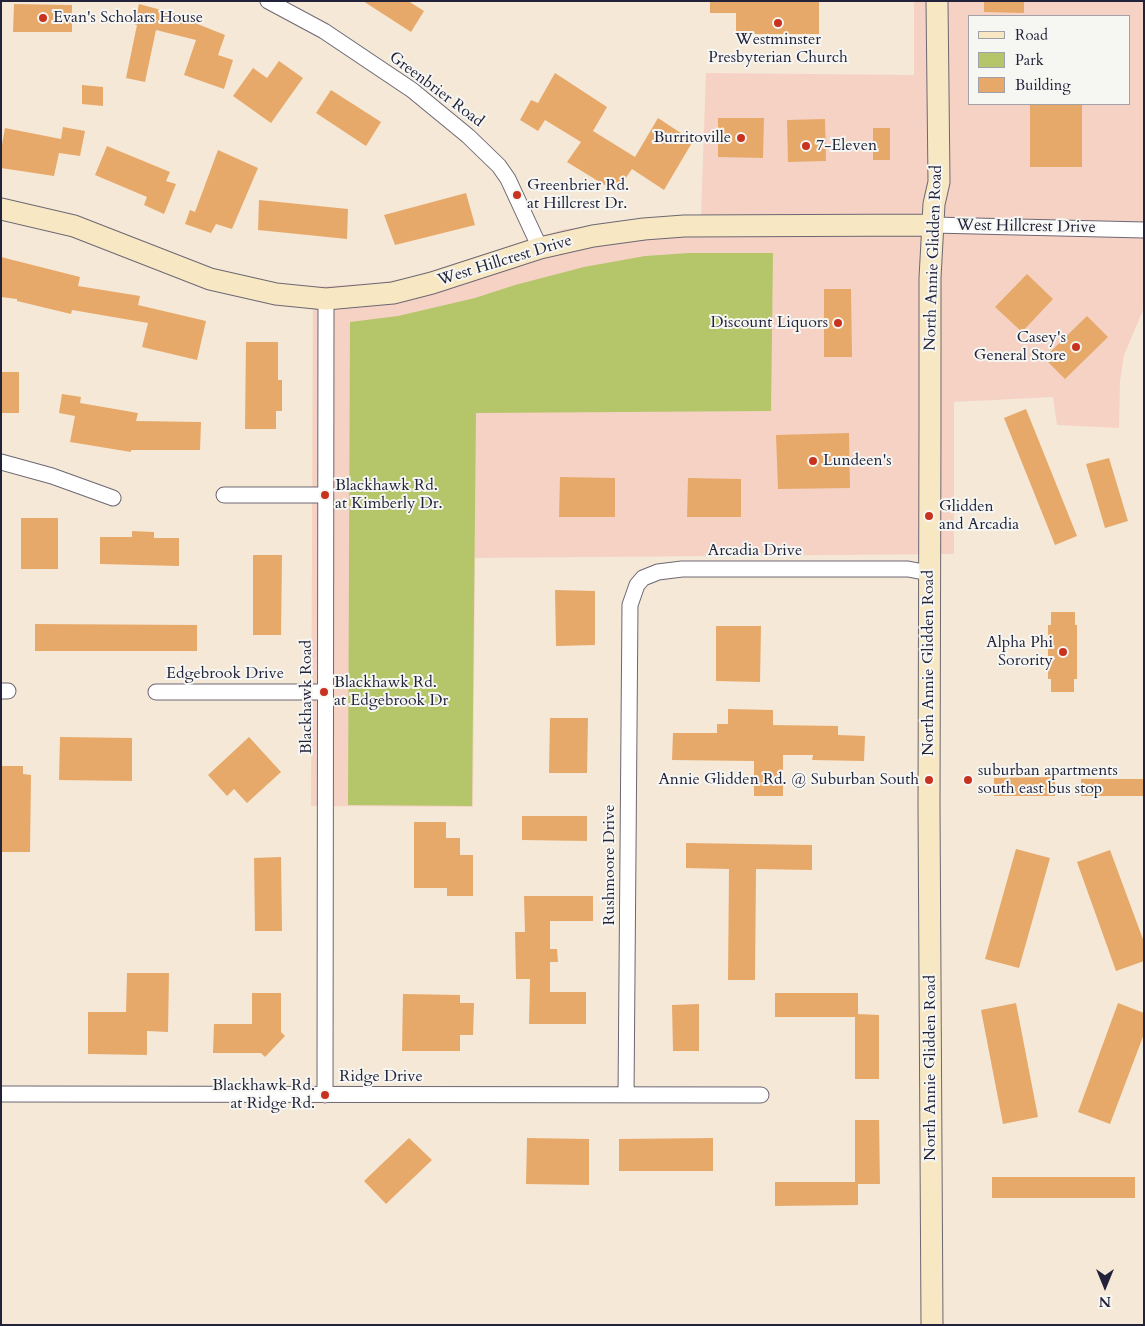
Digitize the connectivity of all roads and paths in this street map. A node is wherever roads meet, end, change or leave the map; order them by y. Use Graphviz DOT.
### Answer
graph roads {
  1 [pos="268,1"];
  2 [pos="937,1"];
  3 [pos="1,209"];
  4 [pos="933,225"];
  5 [pos="1144,230"];
  6 [pos="540,248"];
  7 [pos="326,298"];
  8 [pos="1,462"];
  9 [pos="224,495"];
  10 [pos="325,495"];
  11 [pos="113,498"];
  12 [pos="929,573"];
  13 [pos="630,636"];
  14 [pos="156,692"];
  15 [pos="324,692"];
  16 [pos="1,1094"];
  17 [pos="325,1095"];
  18 [pos="626,1095"];
  19 [pos="761,1095"];
  20 [pos="932,1325"];
  1 -- 6 [label="street, Greenbrier Road"];
  2 -- 4 [label="main road, North Annie Glidden Road"];
  3 -- 7 [label="main road, West Hillcrest Drive"];
  4 -- 5 [label="street, West Hillcrest Drive"];
  4 -- 6 [label="main road, West Hillcrest Drive"];
  4 -- 12 [label="main road, North Annie Glidden Road"];
  6 -- 7 [label="main road, West Hillcrest Drive"];
  7 -- 10 [label="street, Blackhawk Road"];
  8 -- 11 [label="street"];
  9 -- 10 [label="street"];
  10 -- 15 [label="street, Blackhawk Road"];
  12 -- 13 [label="street, Arcadia Drive"];
  12 -- 20 [label="main road, North Annie Glidden Road"];
  13 -- 18 [label="street, Rushmoore Drive"];
  14 -- 15 [label="street, Edgebrook Drive"];
  15 -- 17 [label="street, Blackhawk Road"];
  16 -- 17 [label="street, Ridge Drive"];
  17 -- 18 [label="street, Ridge Drive"];
  18 -- 19 [label="street, Ridge Drive"];
}
